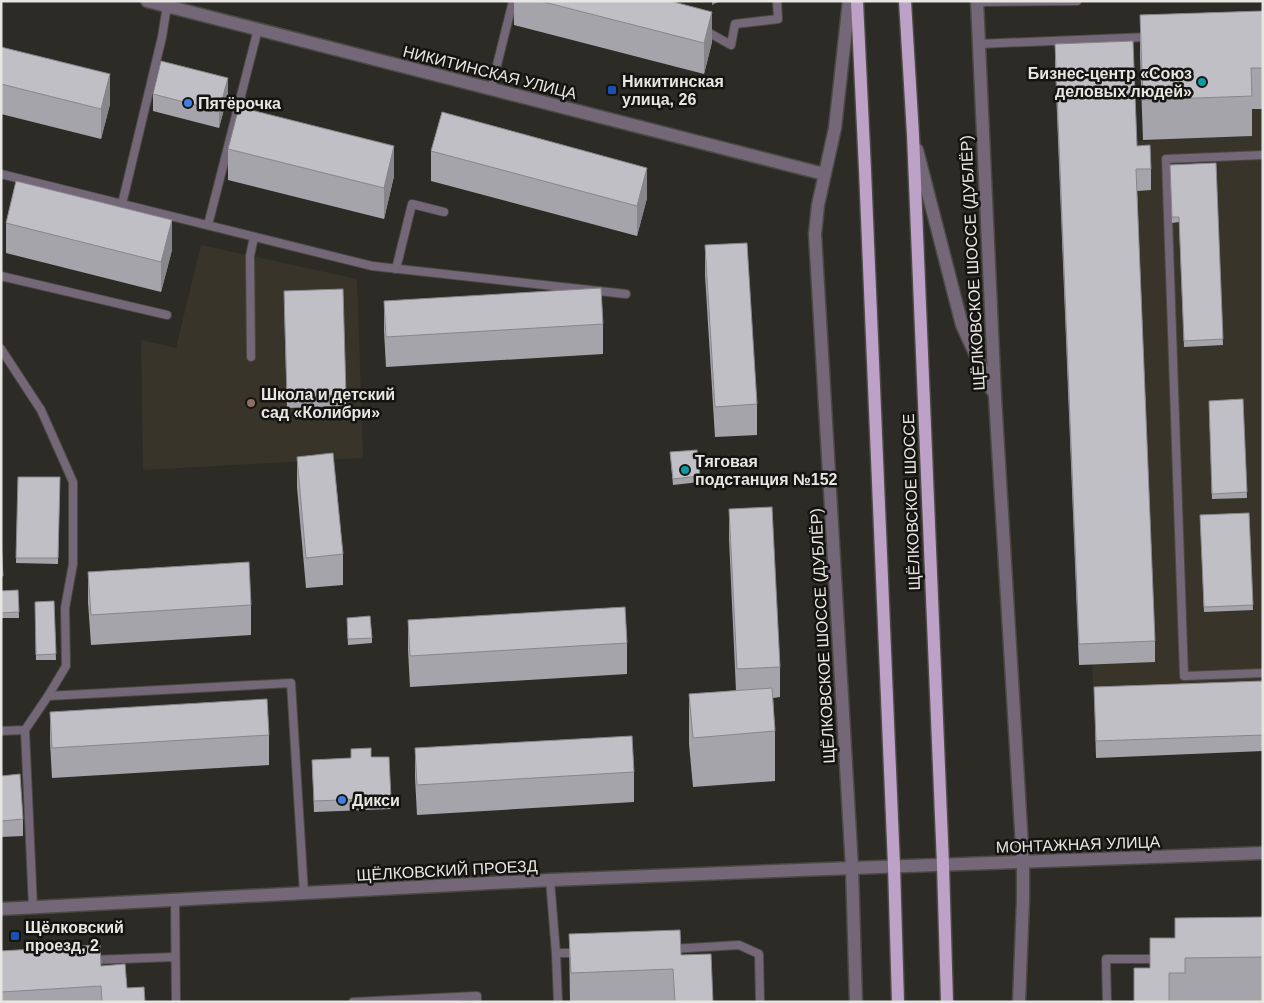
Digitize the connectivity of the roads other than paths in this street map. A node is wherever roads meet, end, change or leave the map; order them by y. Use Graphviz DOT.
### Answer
graph roads {
  1 [pos="147,1"];
  2 [pos="513,1"];
  3 [pos="777,1"];
  4 [pos="849,1"];
  5 [pos="857,1"];
  6 [pos="905,1"];
  7 [pos="1077,1"];
  8 [pos="977,2"];
  9 [pos="167,6"];
  10 [pos="696,25"];
  11 [pos="258,29"];
  12 [pos="1162,36"];
  13 [pos="978,44"];
  14 [pos="491,89"];
  15 [pos="912,135"];
  16 [pos="1263,155"];
  17 [pos="1,174"];
  18 [pos="824,174"];
  19 [pos="122,204"];
  20 [pos="444,212"];
  21 [pos="208,226"];
  22 [pos="254,237"];
  23 [pos="396,269"];
  24 [pos="1,276"];
  25 [pos="626,294"];
  26 [pos="167,315"];
  27 [pos="1,349"];
  28 [pos="251,357"];
  29 [pos="995,397"];
  30 [pos="1263,673"];
  31 [pos="48,696"];
  32 [pos="25,730"];
  33 [pos="1,731"];
  34 [pos="1263,853"];
  35 [pos="1023,863"];
  36 [pos="894,866"];
  37 [pos="943,866"];
  38 [pos="852,868"];
  39 [pos="550,880"];
  40 [pos="304,893"];
  41 [pos="174,900"];
  42 [pos="33,907"];
  43 [pos="1,909"];
  44 [pos="666,949"];
  45 [pos="591,952"];
  46 [pos="556,954"];
  47 [pos="175,956"];
  48 [pos="1165,959"];
  49 [pos="88,960"];
  50 [pos="176,1002"];
  51 [pos="354,1002"];
  52 [pos="477,1002"];
  53 [pos="558,1002"];
  54 [pos="760,1002"];
  55 [pos="856,1002"];
  56 [pos="898,1002"];
  57 [pos="947,1002"];
  58 [pos="1018,1002"];
  59 [pos="1106,1002"];
  1 -- 9 [label="street, НИКИТИНСКАЯ УЛИЦА"];
  2 -- 14 [label="lane"];
  3 -- 10 [label="lane"];
  4 -- 18 [label="street, ЩЁЛКОВСКОЕ ШОССЕ (ДУБЛЁР)"];
  5 -- 36 [label="main road, ЩЁЛКОВСКОЕ ШОССЕ"];
  6 -- 15 [label="main road, ЩЁЛКОВСКОЕ ШОССЕ"];
  7 -- 8 [label="lane"];
  8 -- 13 [label="street, ЩЁЛКОВСКОЕ ШОССЕ (ДУБЛЁР)"];
  9 -- 11 [label="street, НИКИТИНСКАЯ УЛИЦА"];
  9 -- 19 [label="lane"];
  11 -- 14 [label="street, НИКИТИНСКАЯ УЛИЦА"];
  11 -- 21 [label="lane"];
  12 -- 13 [label="lane"];
  13 -- 29 [label="street, ЩЁЛКОВСКОЕ ШОССЕ (ДУБЛЁР)"];
  14 -- 18 [label="street, НИКИТИНСКАЯ УЛИЦА"];
  15 -- 29 [label="street"];
  15 -- 37 [label="main road, ЩЁЛКОВСКОЕ ШОССЕ"];
  16 -- 30 [label="lane"];
  17 -- 19 [label="lane"];
  18 -- 38 [label="street, ЩЁЛКОВСКОЕ ШОССЕ (ДУБЛЁР)"];
  19 -- 21 [label="lane"];
  20 -- 23 [label="lane"];
  21 -- 22 [label="lane"];
  22 -- 23 [label="lane"];
  22 -- 28 [label="lane"];
  23 -- 25 [label="lane"];
  24 -- 26 [label="lane"];
  27 -- 31 [label="lane"];
  29 -- 35 [label="street, ЩЁЛКОВСКОЕ ШОССЕ (ДУБЛЁР)"];
  31 -- 32 [label="lane"];
  31 -- 40 [label="lane"];
  32 -- 33 [label="lane"];
  32 -- 42 [label="lane"];
  34 -- 35 [label="street, МОНТАЖНАЯ УЛИЦА"];
  35 -- 37 [label="street, МОНТАЖНАЯ УЛИЦА"];
  35 -- 58 [label="street, ЩЁЛКОВСКОЕ ШОССЕ (ДУБЛЁР)"];
  36 -- 37 [label="street, МОНТАЖНАЯ УЛИЦА"];
  36 -- 38 [label="street, ЩЁЛКОВСКИЙ ПРОЕЗД"];
  36 -- 56 [label="main road, ЩЁЛКОВСКОЕ ШОССЕ"];
  37 -- 57 [label="main road, ЩЁЛКОВСКОЕ ШОССЕ"];
  38 -- 39 [label="street, ЩЁЛКОВСКИЙ ПРОЕЗД"];
  38 -- 55 [label="street, ЩЁЛКОВСКОЕ ШОССЕ (ДУБЛЁР)"];
  39 -- 40 [label="street, ЩЁЛКОВСКИЙ ПРОЕЗД"];
  39 -- 46 [label="lane"];
  40 -- 41 [label="street, ЩЁЛКОВСКИЙ ПРОЕЗД"];
  41 -- 42 [label="street, ЩЁЛКОВСКИЙ ПРОЕЗД"];
  41 -- 47 [label="lane"];
  42 -- 43 [label="street, ЩЁЛКОВСКИЙ ПРОЕЗД"];
  44 -- 54 [label="lane"];
  45 -- 46 [label="lane"];
  46 -- 53 [label="lane"];
  47 -- 49 [label="lane"];
  47 -- 50 [label="lane"];
  48 -- 59 [label="lane"];
  51 -- 52 [label="lane"];
}
